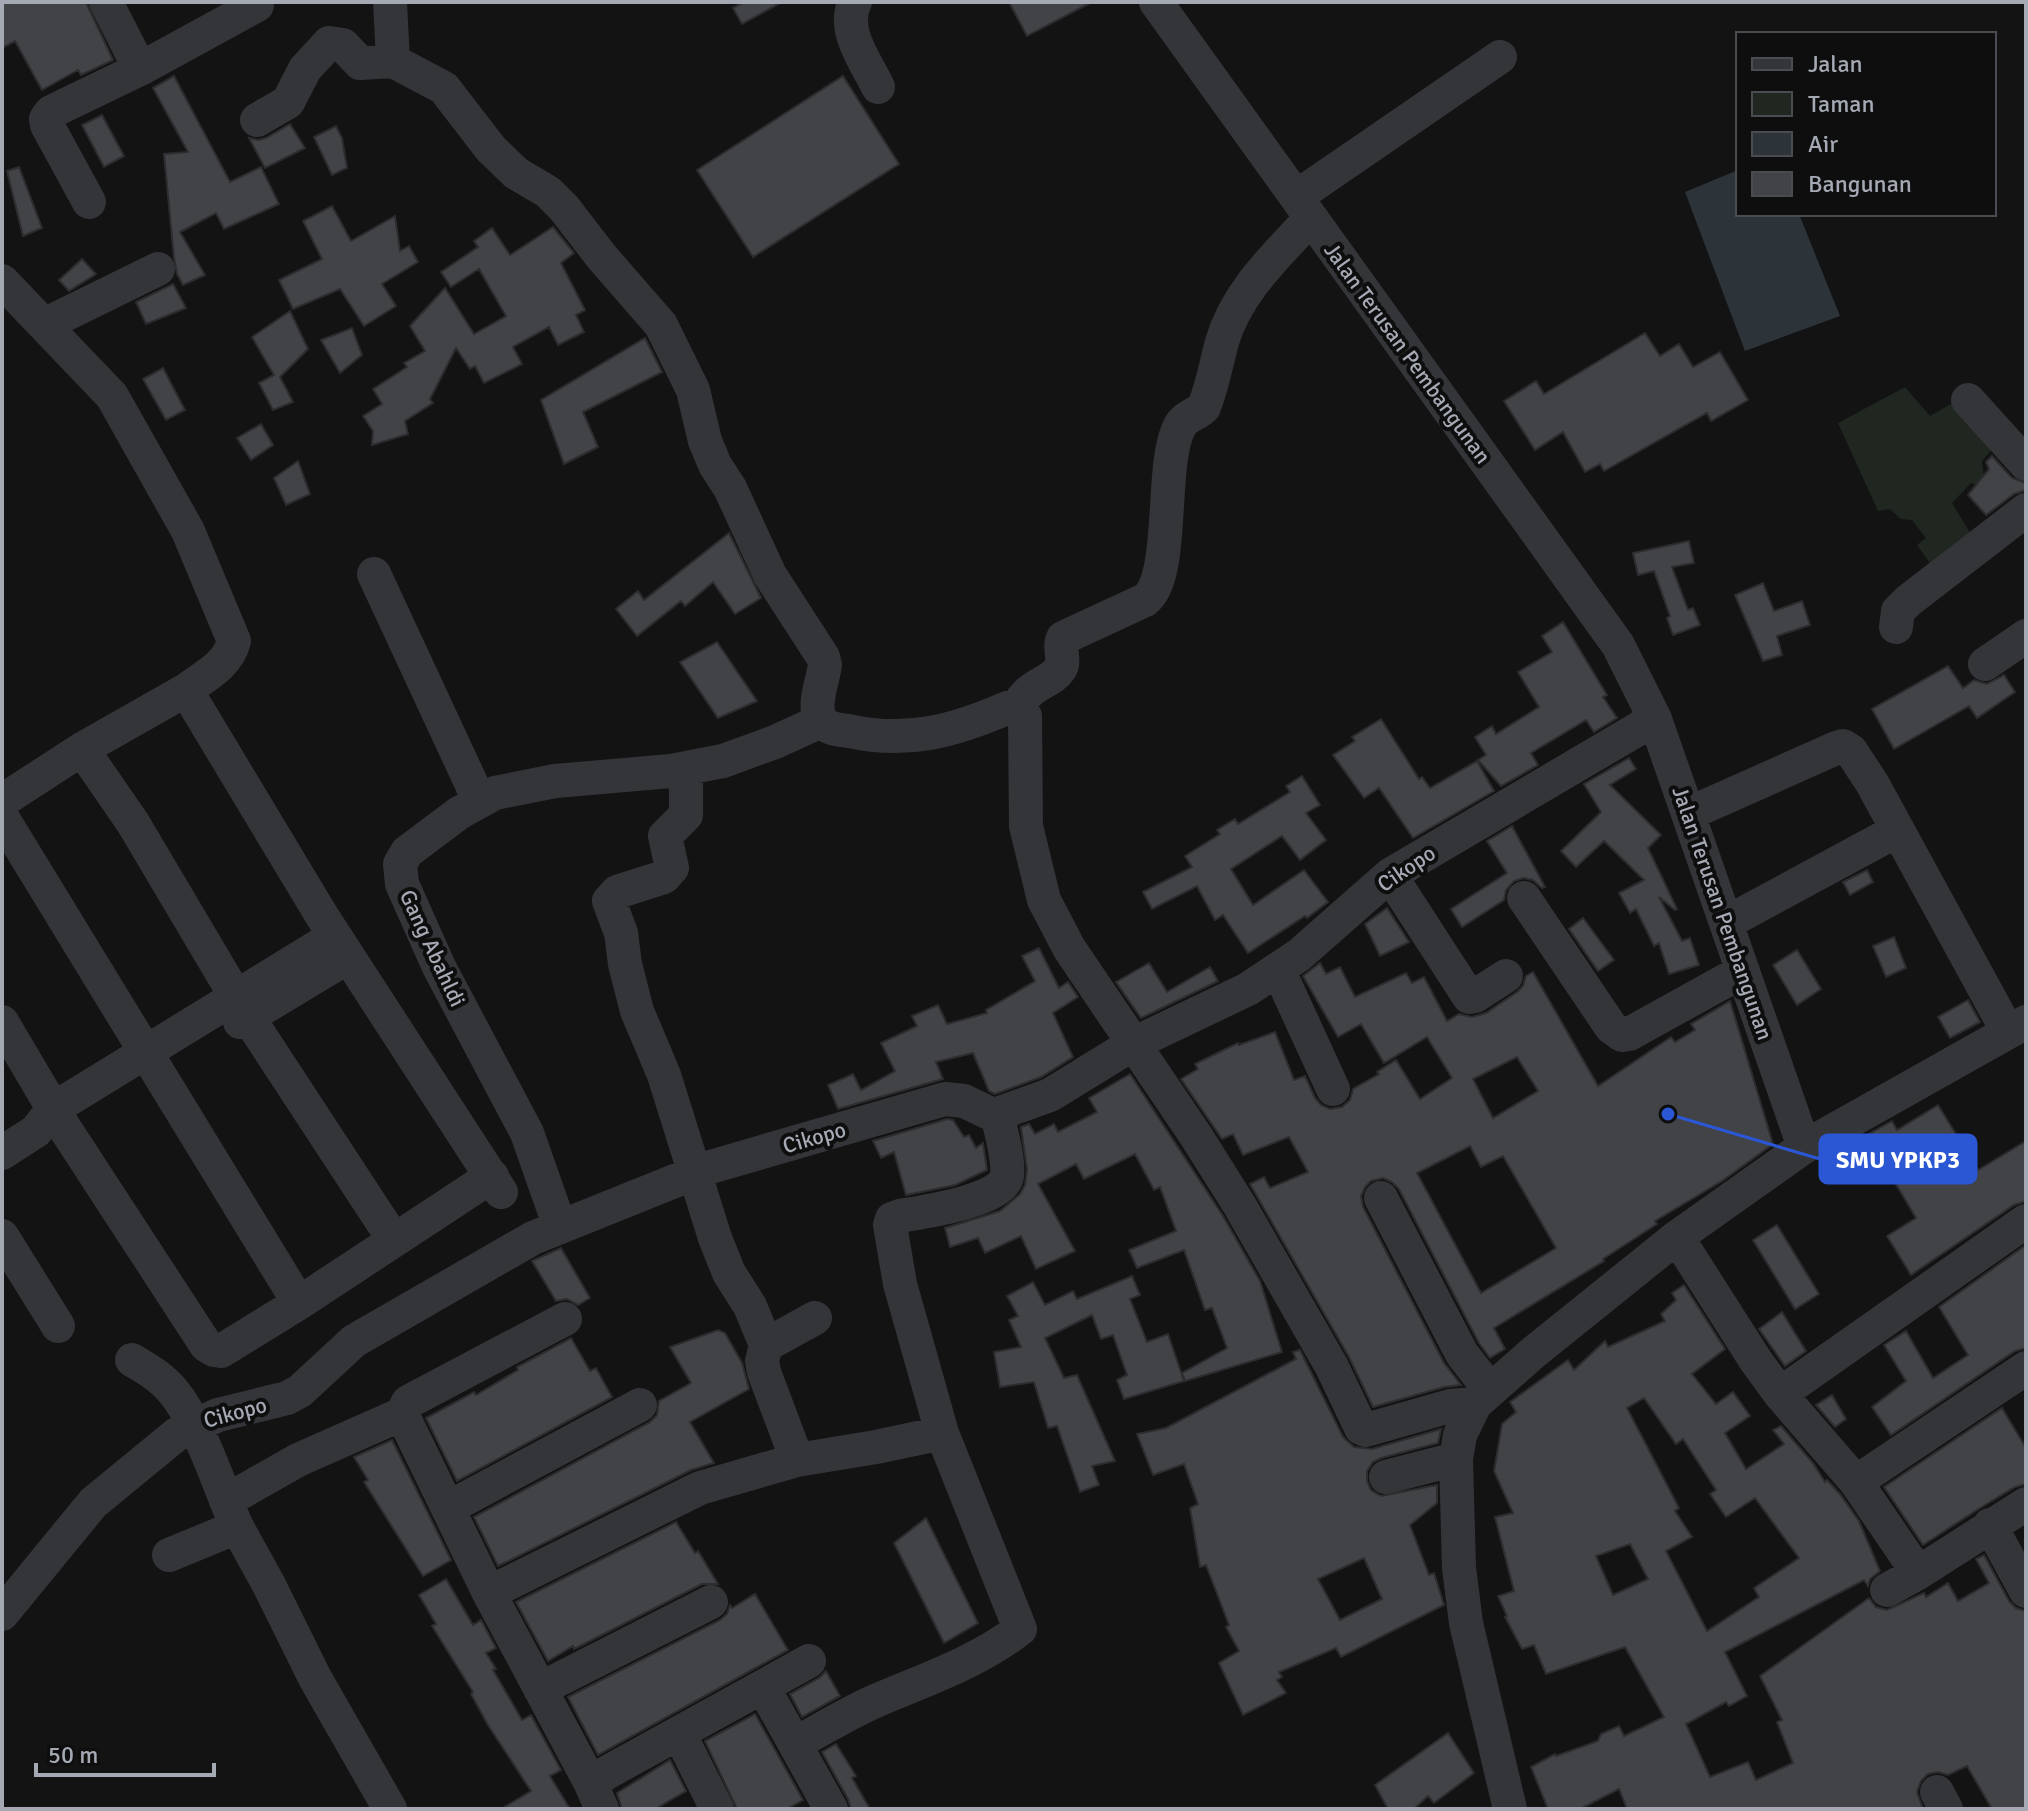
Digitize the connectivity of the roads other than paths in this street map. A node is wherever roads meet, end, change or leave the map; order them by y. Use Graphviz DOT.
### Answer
graph roads {
  1 [pos="106,2"];
  2 [pos="390,2"];
  3 [pos="855,2"];
  4 [pos="1156,2"];
  5 [pos="257,5"];
  6 [pos="1500,57"];
  7 [pos="393,61"];
  8 [pos="140,69"];
  9 [pos="878,87"];
  10 [pos="257,120"];
  11 [pos="89,202"];
  12 [pos="1304,207"];
  13 [pos="158,269"];
  14 [pos="2,281"];
  15 [pos="44,325"];
  16 [pos="1968,400"];
  17 [pos="2026,464"];
  18 [pos="2026,510"];
  19 [pos="374,574"];
  20 [pos="1896,627"];
  21 [pos="2026,636"];
  22 [pos="1985,664"];
  23 [pos="186,690"];
  24 [pos="1017,707"];
  25 [pos="1655,719"];
  26 [pos="821,721"];
  27 [pos="82,749"];
  28 [pos="686,768"];
  29 [pos="479,800"];
  30 [pos="2,801"];
  31 [pos="1688,814"];
  32 [pos="2,817"];
  33 [pos="1898,830"];
  34 [pos="1390,875"];
  35 [pos="1524,898"];
  36 [pos="1726,923"];
  37 [pos="342,946"];
  38 [pos="1278,969"];
  39 [pos="1743,971"];
  40 [pos="1506,976"];
  41 [pos="242,1007"];
  42 [pos="2,1022"];
  43 [pos="2017,1027"];
  44 [pos="1133,1044"];
  45 [pos="150,1062"];
  46 [pos="1333,1089"];
  47 [pos="997,1114"];
  48 [pos="51,1122"];
  49 [pos="1804,1147"];
  50 [pos="2,1153"];
  51 [pos="696,1172"];
  52 [pos="1381,1198"];
  53 [pos="2026,1221"];
  54 [pos="560,1227"];
  55 [pos="2,1236"];
  56 [pos="1677,1237"];
  57 [pos="394,1240"];
  58 [pos="299,1303"];
  59 [pos="815,1318"];
  60 [pos="565,1319"];
  61 [pos="58,1326"];
  62 [pos="766,1345"];
  63 [pos="132,1360"];
  64 [pos="2026,1368"];
  65 [pos="1780,1394"];
  66 [pos="1482,1397"];
  67 [pos="640,1405"];
  68 [pos="402,1414"];
  69 [pos="193,1424"];
  70 [pos="942,1433"];
  71 [pos="1456,1459"];
  72 [pos="797,1460"];
  73 [pos="1386,1477"];
  74 [pos="1856,1482"];
  75 [pos="2026,1504"];
  76 [pos="448,1508"];
  77 [pos="231,1514"];
  78 [pos="1990,1525"];
  79 [pos="169,1555"];
  80 [pos="1918,1573"];
  81 [pos="1887,1590"];
  82 [pos="2026,1591"];
  83 [pos="489,1593"];
  84 [pos="711,1602"];
  85 [pos="2,1614"];
  86 [pos="809,1661"];
  87 [pos="763,1687"];
  88 [pos="540,1689"];
  89 [pos="679,1733"];
  90 [pos="795,1744"];
  91 [pos="597,1802"];
  92 [pos="819,1805"];
  93 [pos="390,1809"];
  94 [pos="717,1809"];
  95 [pos="1510,1809"];
  1 -- 8 [label="street"];
  2 -- 7 [label="street"];
  3 -- 9 [label="street"];
  4 -- 12 [label="street, Jalan Terusan Pembangunan"];
  5 -- 8 [label="street"];
  6 -- 12 [label="street"];
  7 -- 10 [label="street"];
  7 -- 26 [label="street"];
  8 -- 11 [label="street"];
  12 -- 24 [label="street"];
  12 -- 25 [label="street, Jalan Terusan Pembangunan"];
  13 -- 15 [label="street"];
  14 -- 15 [label="street"];
  15 -- 23 [label="street"];
  16 -- 17 [label="street"];
  18 -- 20 [label="street"];
  19 -- 29 [label="street"];
  21 -- 22 [label="street"];
  23 -- 27 [label="street"];
  23 -- 37 [label="street"];
  24 -- 26 [label="street"];
  24 -- 44 [label="street"];
  25 -- 31 [label="street, Jalan Terusan Pembangunan"];
  25 -- 34 [label="street, Cikopo"];
  26 -- 28 [label="street, Gang Abahldi"];
  27 -- 30 [label="street"];
  27 -- 41 [label="street"];
  28 -- 29 [label="street, Gang Abahldi"];
  28 -- 51 [label="street"];
  29 -- 54 [label="street, Gang Abahldi"];
  31 -- 33 [label="street"];
  31 -- 36 [label="street, Jalan Terusan Pembangunan"];
  32 -- 45 [label="street"];
  33 -- 36 [label="street"];
  33 -- 43 [label="street"];
  34 -- 38 [label="street, Cikopo"];
  34 -- 40 [label="street"];
  35 -- 39 [label="street"];
  36 -- 39 [label="street, Jalan Terusan Pembangunan"];
  37 -- 41 [label="street"];
  37 -- 57 [label="street"];
  38 -- 44 [label="street, Cikopo"];
  38 -- 46 [label="street"];
  39 -- 49 [label="street, Jalan Terusan Pembangunan"];
  41 -- 45 [label="street"];
  41 -- 57 [label="street"];
  42 -- 48 [label="street"];
  43 -- 49 [label="street"];
  44 -- 47 [label="street, Cikopo"];
  44 -- 66 [label="street"];
  45 -- 48 [label="street"];
  45 -- 58 [label="street"];
  47 -- 51 [label="street, Cikopo"];
  47 -- 70 [label="street"];
  48 -- 50 [label="street"];
  48 -- 58 [label="street"];
  49 -- 56 [label="street"];
  51 -- 54 [label="street, Cikopo"];
  51 -- 62 [label="street"];
  52 -- 66 [label="street"];
  53 -- 65 [label="street"];
  54 -- 69 [label="street, Cikopo"];
  55 -- 61 [label="street"];
  56 -- 65 [label="street"];
  56 -- 66 [label="street"];
  57 -- 58 [label="street"];
  59 -- 62 [label="street"];
  60 -- 68 [label="street"];
  62 -- 72 [label="street"];
  63 -- 69 [label="street"];
  64 -- 74 [label="street"];
  65 -- 74 [label="street"];
  66 -- 71 [label="street"];
  67 -- 76 [label="street"];
  68 -- 76 [label="street"];
  68 -- 77 [label="street"];
  69 -- 77 [label="street"];
  69 -- 85 [label="street, Cikopo"];
  70 -- 72 [label="street"];
  70 -- 90 [label="street"];
  71 -- 73 [label="street"];
  71 -- 95 [label="street"];
  72 -- 83 [label="street"];
  74 -- 80 [label="street"];
  75 -- 78 [label="street"];
  76 -- 83 [label="street"];
  77 -- 79 [label="street"];
  77 -- 93 [label="street"];
  78 -- 80 [label="street"];
  78 -- 82 [label="street"];
  80 -- 81 [label="street"];
  83 -- 88 [label="street"];
  84 -- 88 [label="street"];
  86 -- 87 [label="street"];
  87 -- 89 [label="street"];
  87 -- 90 [label="street"];
  88 -- 91 [label="street"];
  89 -- 91 [label="street"];
  89 -- 94 [label="street"];
  90 -- 92 [label="street"];
}
